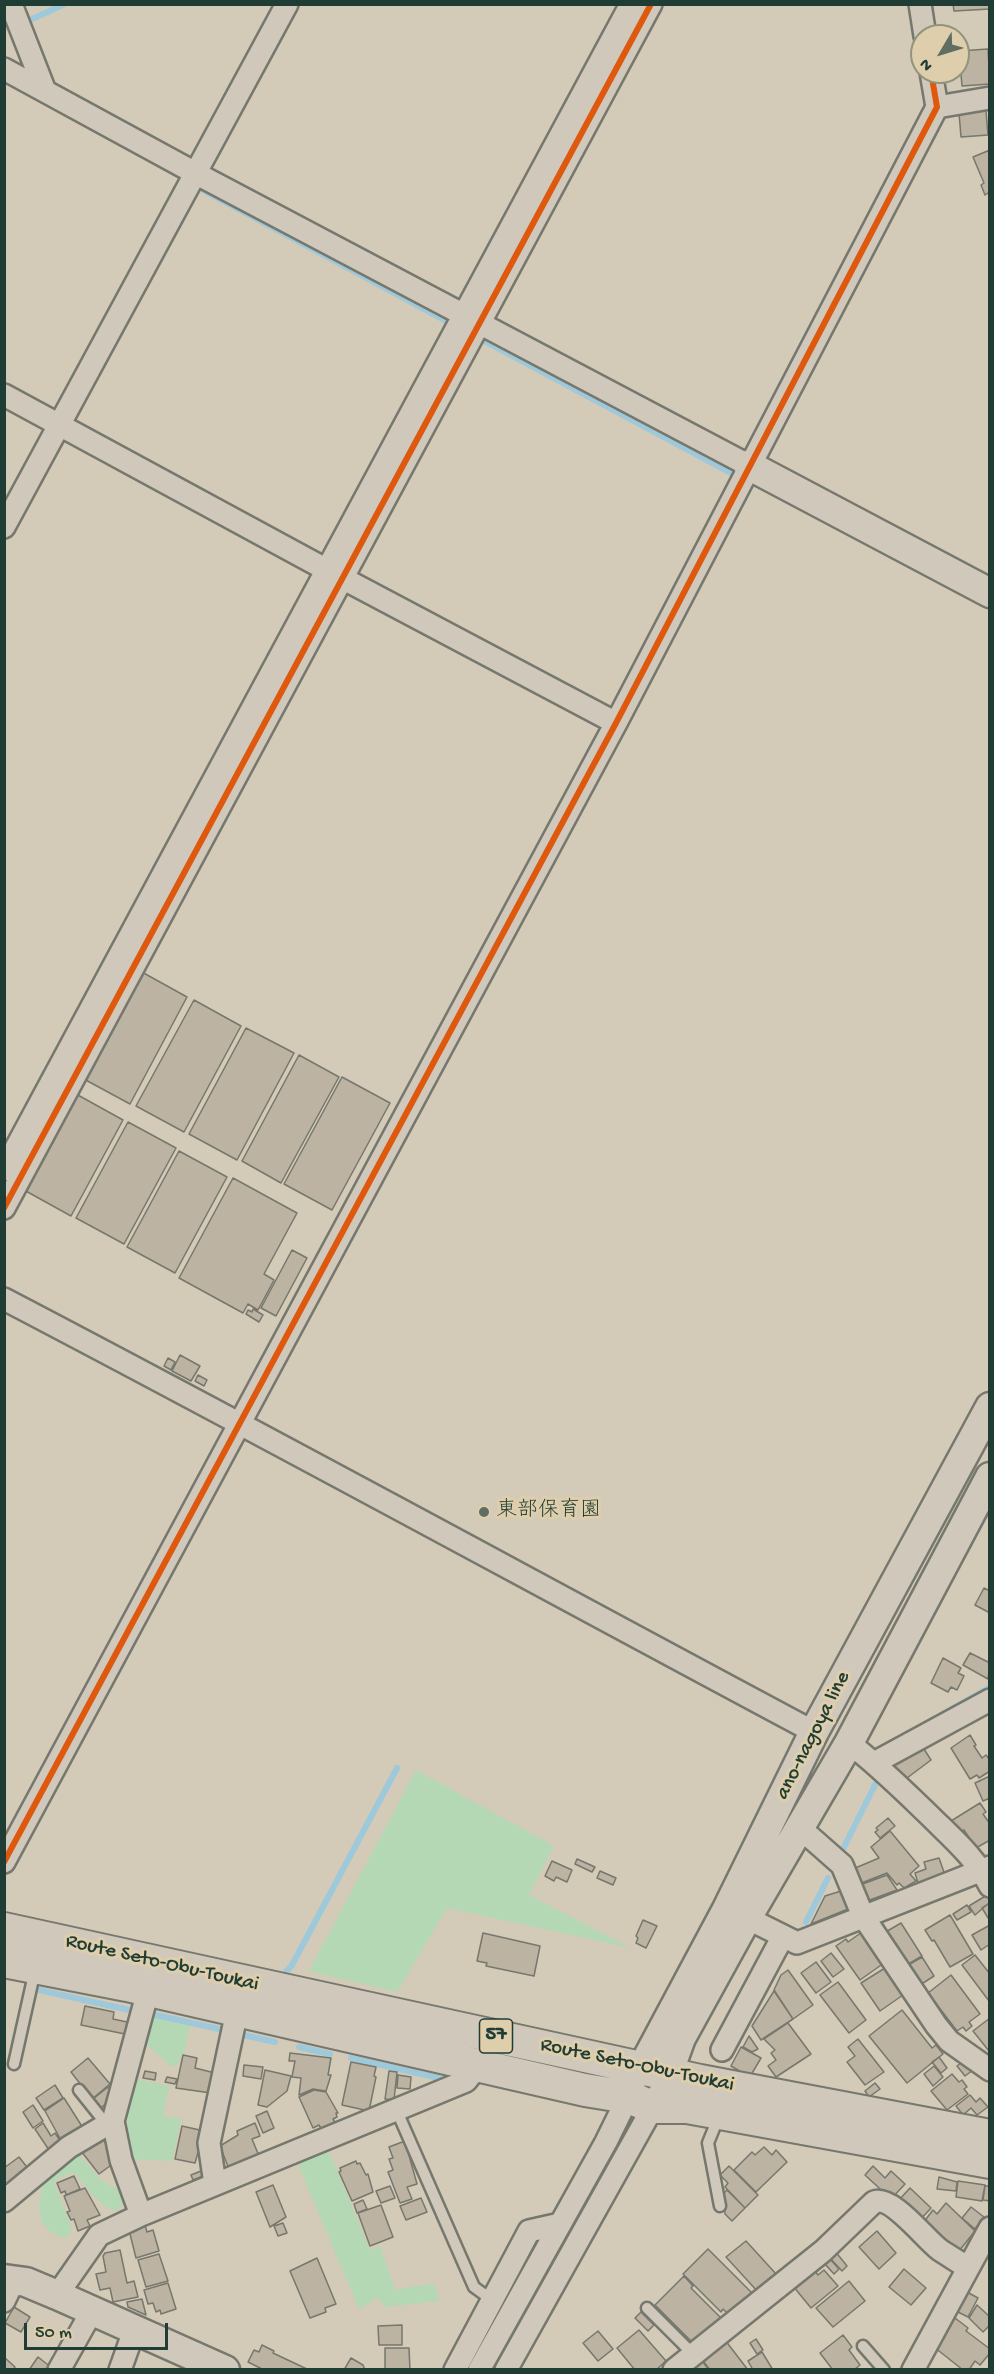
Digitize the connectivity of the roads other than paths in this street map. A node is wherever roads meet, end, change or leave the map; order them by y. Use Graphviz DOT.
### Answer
graph roads {
  1 [pos="11,4"];
  2 [pos="287,4"];
  3 [pos="631,4"];
  4 [pos="651,4"];
  5 [pos="920,4"];
  6 [pos="923,24"];
  7 [pos="4,69"];
  8 [pos="933,84"];
  9 [pos="45,91"];
  10 [pos="990,98"];
  11 [pos="937,106"];
  12 [pos="197,174"];
  13 [pos="472,320"];
  14 [pos="4,395"];
  15 [pos="59,424"];
  16 [pos="748,465"];
  17 [pos="4,526"];
  18 [pos="335,574"];
  19 [pos="990,592"];
  20 [pos="616,723"];
  21 [pos="4,1170"];
  22 [pos="4,1208"];
  23 [pos="4,1299"];
  24 [pos="990,1407"];
  25 [pos="240,1422"];
  26 [pos="990,1477"];
  27 [pos="990,1700"];
  28 [pos="814,1732"];
  29 [pos="849,1743"];
  30 [pos="874,1763"];
  31 [pos="800,1828"];
  32 [pos="4,1862"];
  33 [pos="987,1874"];
  34 [pos="863,1916"];
  35 [pos="747,1918"];
  36 [pos="4,1929"];
  37 [pos="783,1936"];
  38 [pos="4,1961"];
  39 [pos="36,1968"];
  40 [pos="148,1991"];
  41 [pos="237,2011"];
  42 [pos="722,2050"];
  43 [pos="14,2064"];
  44 [pos="478,2066"];
  45 [pos="990,2070"];
  46 [pos="655,2071"];
  47 [pos="79,2090"];
  48 [pos="640,2102"];
  49 [pos="396,2109"];
  50 [pos="720,2113"];
  51 [pos="110,2123"];
  52 [pos="990,2136"];
  53 [pos="990,2162"];
  54 [pos="215,2184"];
  55 [pos="4,2201"];
  56 [pos="720,2206"];
  57 [pos="141,2214"];
  58 [pos="560,2224"];
  59 [pos="990,2228"];
  60 [pos="968,2268"];
  61 [pos="8,2287"];
  62 [pos="57,2295"];
  63 [pos="492,2300"];
  64 [pos="647,2308"];
  65 [pos="92,2311"];
  66 [pos="135,2328"];
  67 [pos="863,2346"];
  68 [pos="693,2354"];
  69 [pos="59,2370"];
  70 [pos="120,2370"];
  71 [pos="225,2370"];
  72 [pos="455,2370"];
  73 [pos="479,2370"];
  74 [pos="507,2370"];
  75 [pos="674,2370"];
  76 [pos="884,2370"];
  77 [pos="913,2370"];
  1 -- 9 [label="street"];
  2 -- 12 [label="street"];
  3 -- 13 [label="street"];
  4 -- 13 [label="street"];
  5 -- 6 [label="street"];
  7 -- 9 [label="street"];
  8 -- 11 [label="street"];
  9 -- 12 [label="street"];
  10 -- 11 [label="street"];
  11 -- 16 [label="street"];
  12 -- 13 [label="street"];
  12 -- 15 [label="street"];
  13 -- 16 [label="street"];
  13 -- 18 [label="street"];
  14 -- 15 [label="street"];
  15 -- 17 [label="street"];
  15 -- 18 [label="street"];
  16 -- 19 [label="main road"];
  16 -- 20 [label="street"];
  18 -- 20 [label="street"];
  18 -- 21 [label="street"];
  18 -- 22 [label="street"];
  20 -- 25 [label="street"];
  23 -- 25 [label="street"];
  24 -- 28 [label="main road, ano-nagoya line"];
  25 -- 28 [label="street"];
  25 -- 32 [label="street"];
  26 -- 29 [label="main road, ano-nagoya line"];
  27 -- 30 [label="street"];
  28 -- 46 [label="main road, ano-nagoya line"];
  29 -- 30 [label="street"];
  29 -- 31 [label="main road, ano-nagoya line"];
  30 -- 33 [label="street"];
  31 -- 34 [label="street"];
  31 -- 35 [label="main road, ano-nagoya line"];
  33 -- 34 [label="street"];
  34 -- 37 [label="street"];
  34 -- 45 [label="street"];
  35 -- 37 [label="street"];
  35 -- 46 [label="main road, ano-nagoya line"];
  36 -- 46 [label="main road, Route Seto-Obu-Toukai / 57"];
  37 -- 42 [label="street"];
  38 -- 39 [label="main road, Route Seto-Obu-Toukai / 57"];
  39 -- 40 [label="main road, Route Seto-Obu-Toukai / 57"];
  39 -- 43 [label="lane"];
  40 -- 41 [label="main road, Route Seto-Obu-Toukai / 57"];
  40 -- 51 [label="street"];
  41 -- 44 [label="main road, Route Seto-Obu-Toukai / 57"];
  41 -- 54 [label="street"];
  44 -- 48 [label="main road, Route Seto-Obu-Toukai / 57"];
  44 -- 49 [label="street"];
  46 -- 48 [label="street"];
  46 -- 52 [label="main road, Route Seto-Obu-Toukai / 57"];
  47 -- 51 [label="lane"];
  48 -- 50 [label="main road, Route Seto-Obu-Toukai / 57"];
  48 -- 58 [label="street"];
  48 -- 74 [label="street"];
  49 -- 54 [label="street"];
  49 -- 63 [label="lane"];
  50 -- 53 [label="main road, Route Seto-Obu-Toukai / 57"];
  50 -- 56 [label="lane"];
  51 -- 55 [label="street"];
  51 -- 57 [label="street"];
  54 -- 57 [label="street"];
  57 -- 62 [label="street"];
  58 -- 63 [label="street"];
  58 -- 73 [label="street"];
  59 -- 60 [label="street"];
  60 -- 68 [label="street"];
  60 -- 77 [label="street"];
  61 -- 62 [label="main road"];
  62 -- 65 [label="main road"];
  63 -- 72 [label="street"];
  64 -- 68 [label="lane"];
  65 -- 66 [label="main road"];
  65 -- 69 [label="street"];
  66 -- 70 [label="street"];
  66 -- 71 [label="main road"];
  67 -- 76 [label="lane"];
  68 -- 75 [label="street"];
}
